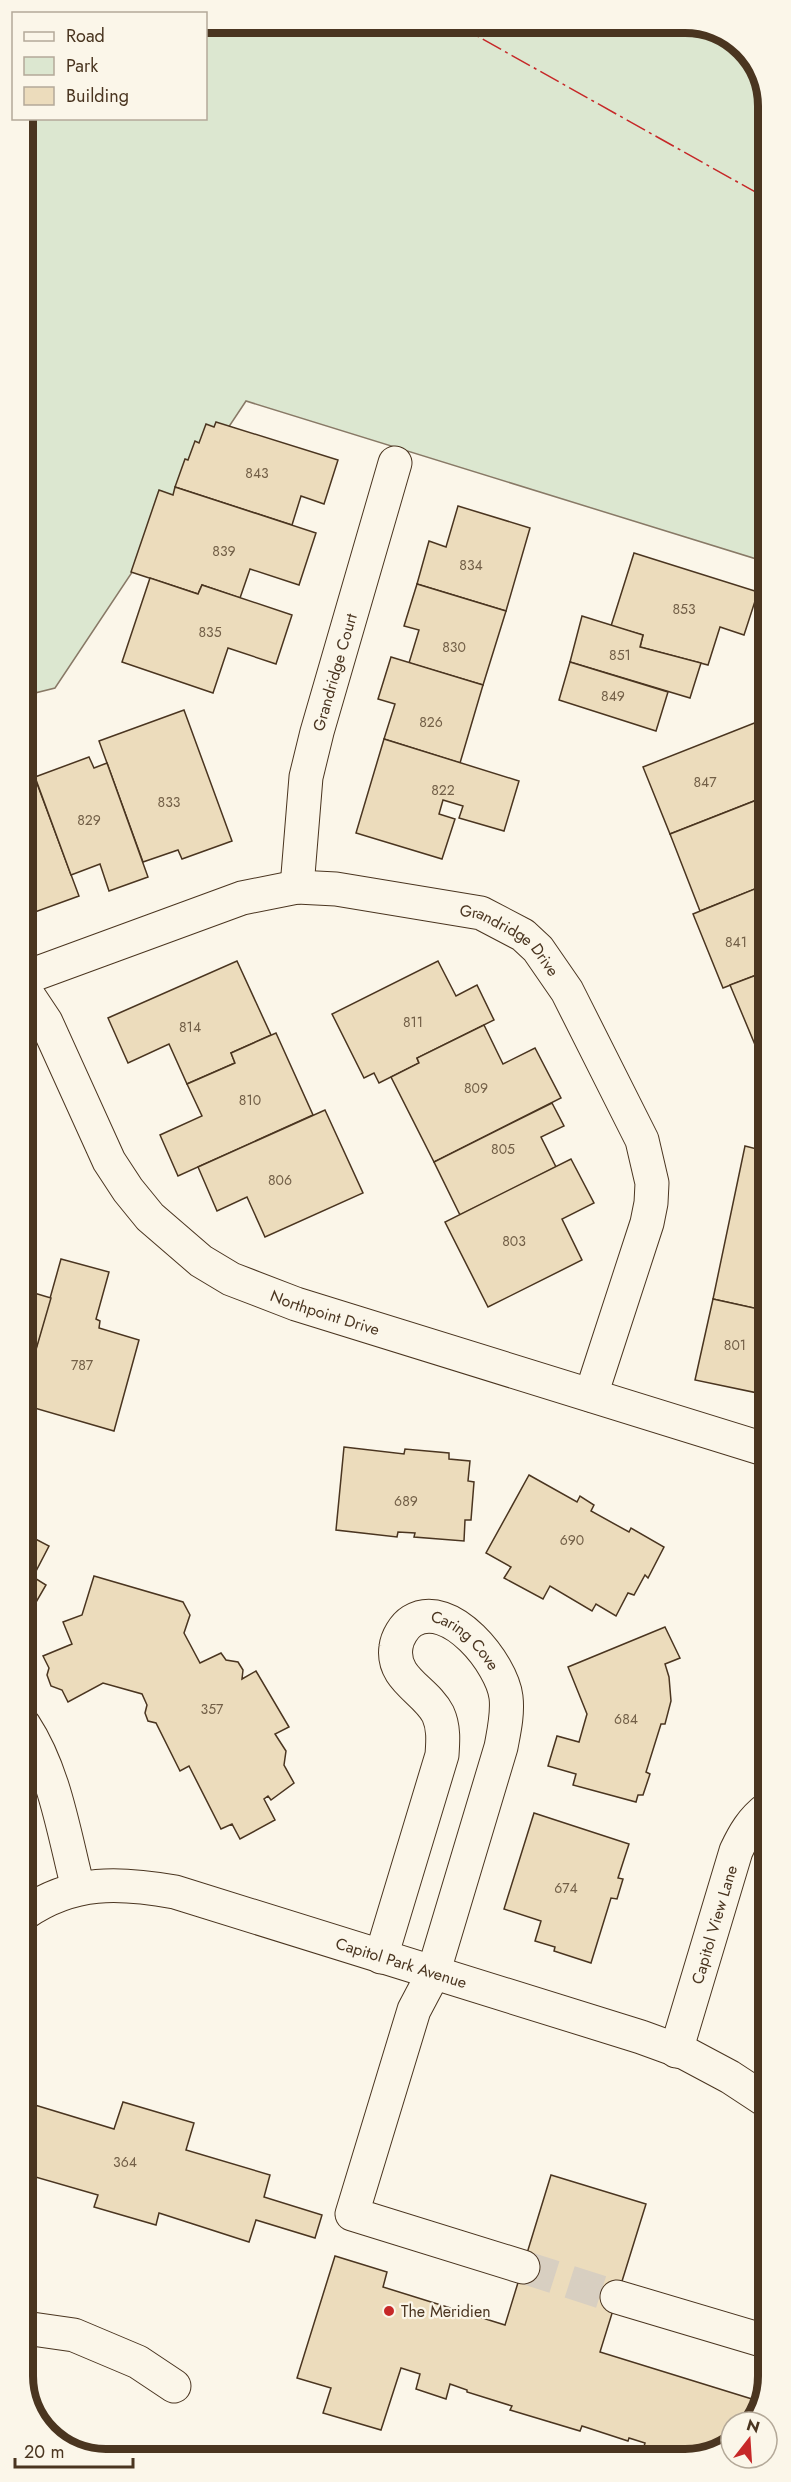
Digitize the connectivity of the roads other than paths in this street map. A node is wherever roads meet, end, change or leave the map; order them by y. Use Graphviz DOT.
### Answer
graph roads {
  1 [pos="395,464"];
  2 [pos="297,887"];
  3 [pos="33,975"];
  4 [pos="33,1002"];
  5 [pos="591,1395"];
  6 [pos="758,1447"];
  7 [pos="33,1739"];
  8 [pos="758,1816"];
  9 [pos="78,1888"];
  10 [pos="33,1907"];
  11 [pos="381,1957"];
  12 [pos="433,1974"];
  13 [pos="676,2050"];
  14 [pos="758,2095"];
  15 [pos="523,2267"];
  16 [pos="617,2297"];
  17 [pos="33,2329"];
  18 [pos="758,2339"];
  19 [pos="174,2386"];
  1 -- 2 [label="street, Grandridge Court"];
  2 -- 3 [label="street, Grandridge Drive"];
  2 -- 5 [label="street, Grandridge Drive"];
  4 -- 5 [label="street, Northpoint Drive"];
  5 -- 6 [label="street, Northpoint Drive"];
  7 -- 9 [label="street"];
  8 -- 13 [label="street, Capitol View Lane"];
  9 -- 10 [label="street, Capitol Park Avenue"];
  9 -- 11 [label="street, Capitol Park Avenue"];
  11 -- 12 [label="street, Capitol Park Avenue"];
  11 -- 12 [label="street, Caring Cove"];
  12 -- 13 [label="street, Capitol Park Avenue"];
  12 -- 15 [label="street"];
  13 -- 14 [label="street, Capitol Park Avenue"];
  16 -- 18 [label="street"];
  17 -- 19 [label="street"];
}
